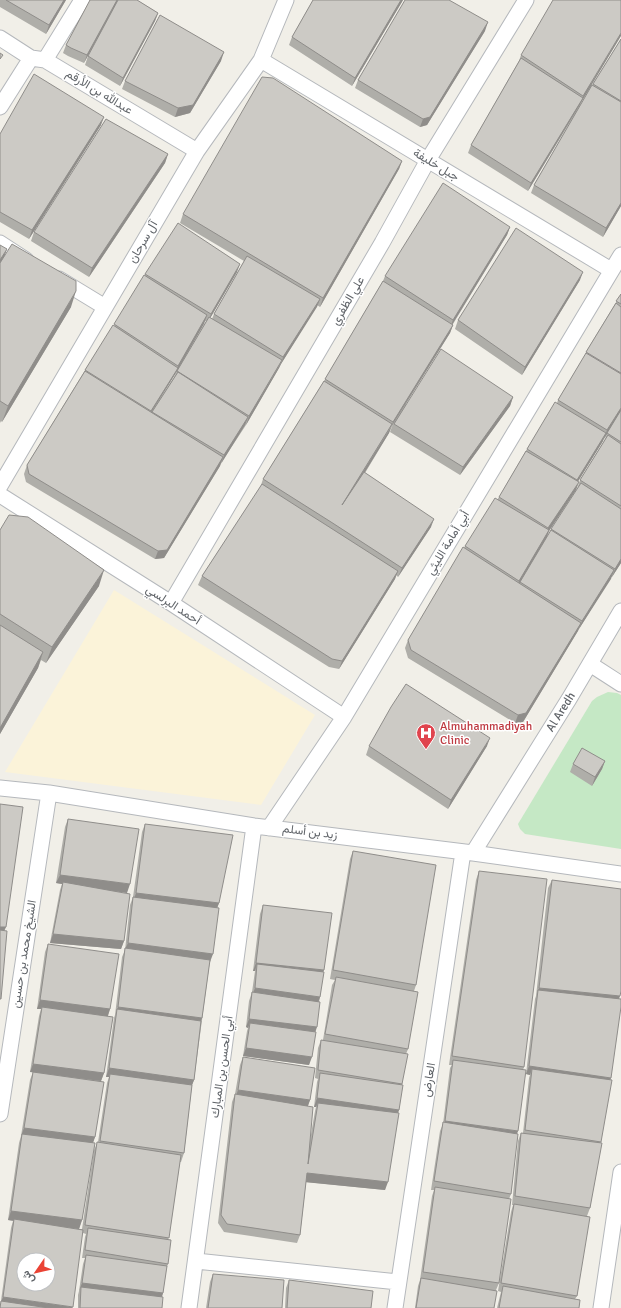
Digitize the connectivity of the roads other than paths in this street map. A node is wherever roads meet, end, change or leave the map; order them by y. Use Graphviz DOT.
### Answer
graph roads {
  1 [pos="82,0"];
  2 [pos="526,0"];
  3 [pos="281,2"];
  4 [pos="0,38"];
  5 [pos="38,59"];
  6 [pos="261,60"];
  7 [pos="0,107"];
  8 [pos="197,151"];
  9 [pos="428,160"];
  10 [pos="0,244"];
  11 [pos="621,255"];
  12 [pos="612,270"];
  13 [pos="105,307"];
  14 [pos="0,486"];
  15 [pos="0,495"];
  16 [pos="171,603"];
  17 [pos="621,611"];
  18 [pos="590,664"];
  19 [pos="621,684"];
  20 [pos="344,717"];
  21 [pos="0,788"];
  22 [pos="49,794"];
  23 [pos="262,827"];
  24 [pos="468,852"];
  25 [pos="621,874"];
  26 [pos="0,1114"];
  27 [pos="621,1172"];
  28 [pos="196,1261"];
  29 [pos="398,1282"];
  30 [pos="189,1308"];
  31 [pos="394,1308"];
  32 [pos="601,1308"];
  1 -- 5 [label="street"];
  2 -- 9 [label="street, علي الظفري"];
  3 -- 6 [label="street, آل سرحان"];
  4 -- 5 [label="street, عبدالله بن الأرقم"];
  5 -- 7 [label="street"];
  5 -- 8 [label="street, عبدالله بن الأرقم"];
  6 -- 8 [label="street, آل سرحان"];
  6 -- 9 [label="street, جبل خليفة"];
  8 -- 13 [label="street, آل سرحان"];
  9 -- 12 [label="street, جبل خليفة"];
  9 -- 16 [label="street, علي الظفري"];
  10 -- 13 [label="street"];
  11 -- 12 [label="street, أبي أمامة الليثي"];
  12 -- 20 [label="street, أبي أمامة الليثي"];
  13 -- 14 [label="street, آل سرحان"];
  15 -- 16 [label="street, أحمد البرلسي"];
  16 -- 20 [label="street, أحمد البرلسي"];
  17 -- 18 [label="street, Al Aredh"];
  18 -- 19 [label="street"];
  18 -- 24 [label="street, Al Aredh"];
  20 -- 23 [label="street, أبي أمامة الليثي"];
  21 -- 22 [label="street, زيد بن أسلم"];
  22 -- 23 [label="street, زيد بن أسلم"];
  22 -- 26 [label="street, الشيخ محمد بن حسين"];
  23 -- 24 [label="street, زيد بن أسلم"];
  23 -- 28 [label="street, أبي الحسن بن المبارك"];
  24 -- 25 [label="street, زيد بن أسلم"];
  24 -- 29 [label="street, العارض"];
  27 -- 32 [label="street"];
  28 -- 29 [label="street"];
  28 -- 30 [label="street, أبي الحسن بن المبارك"];
  29 -- 31 [label="street, العارض"];
}
